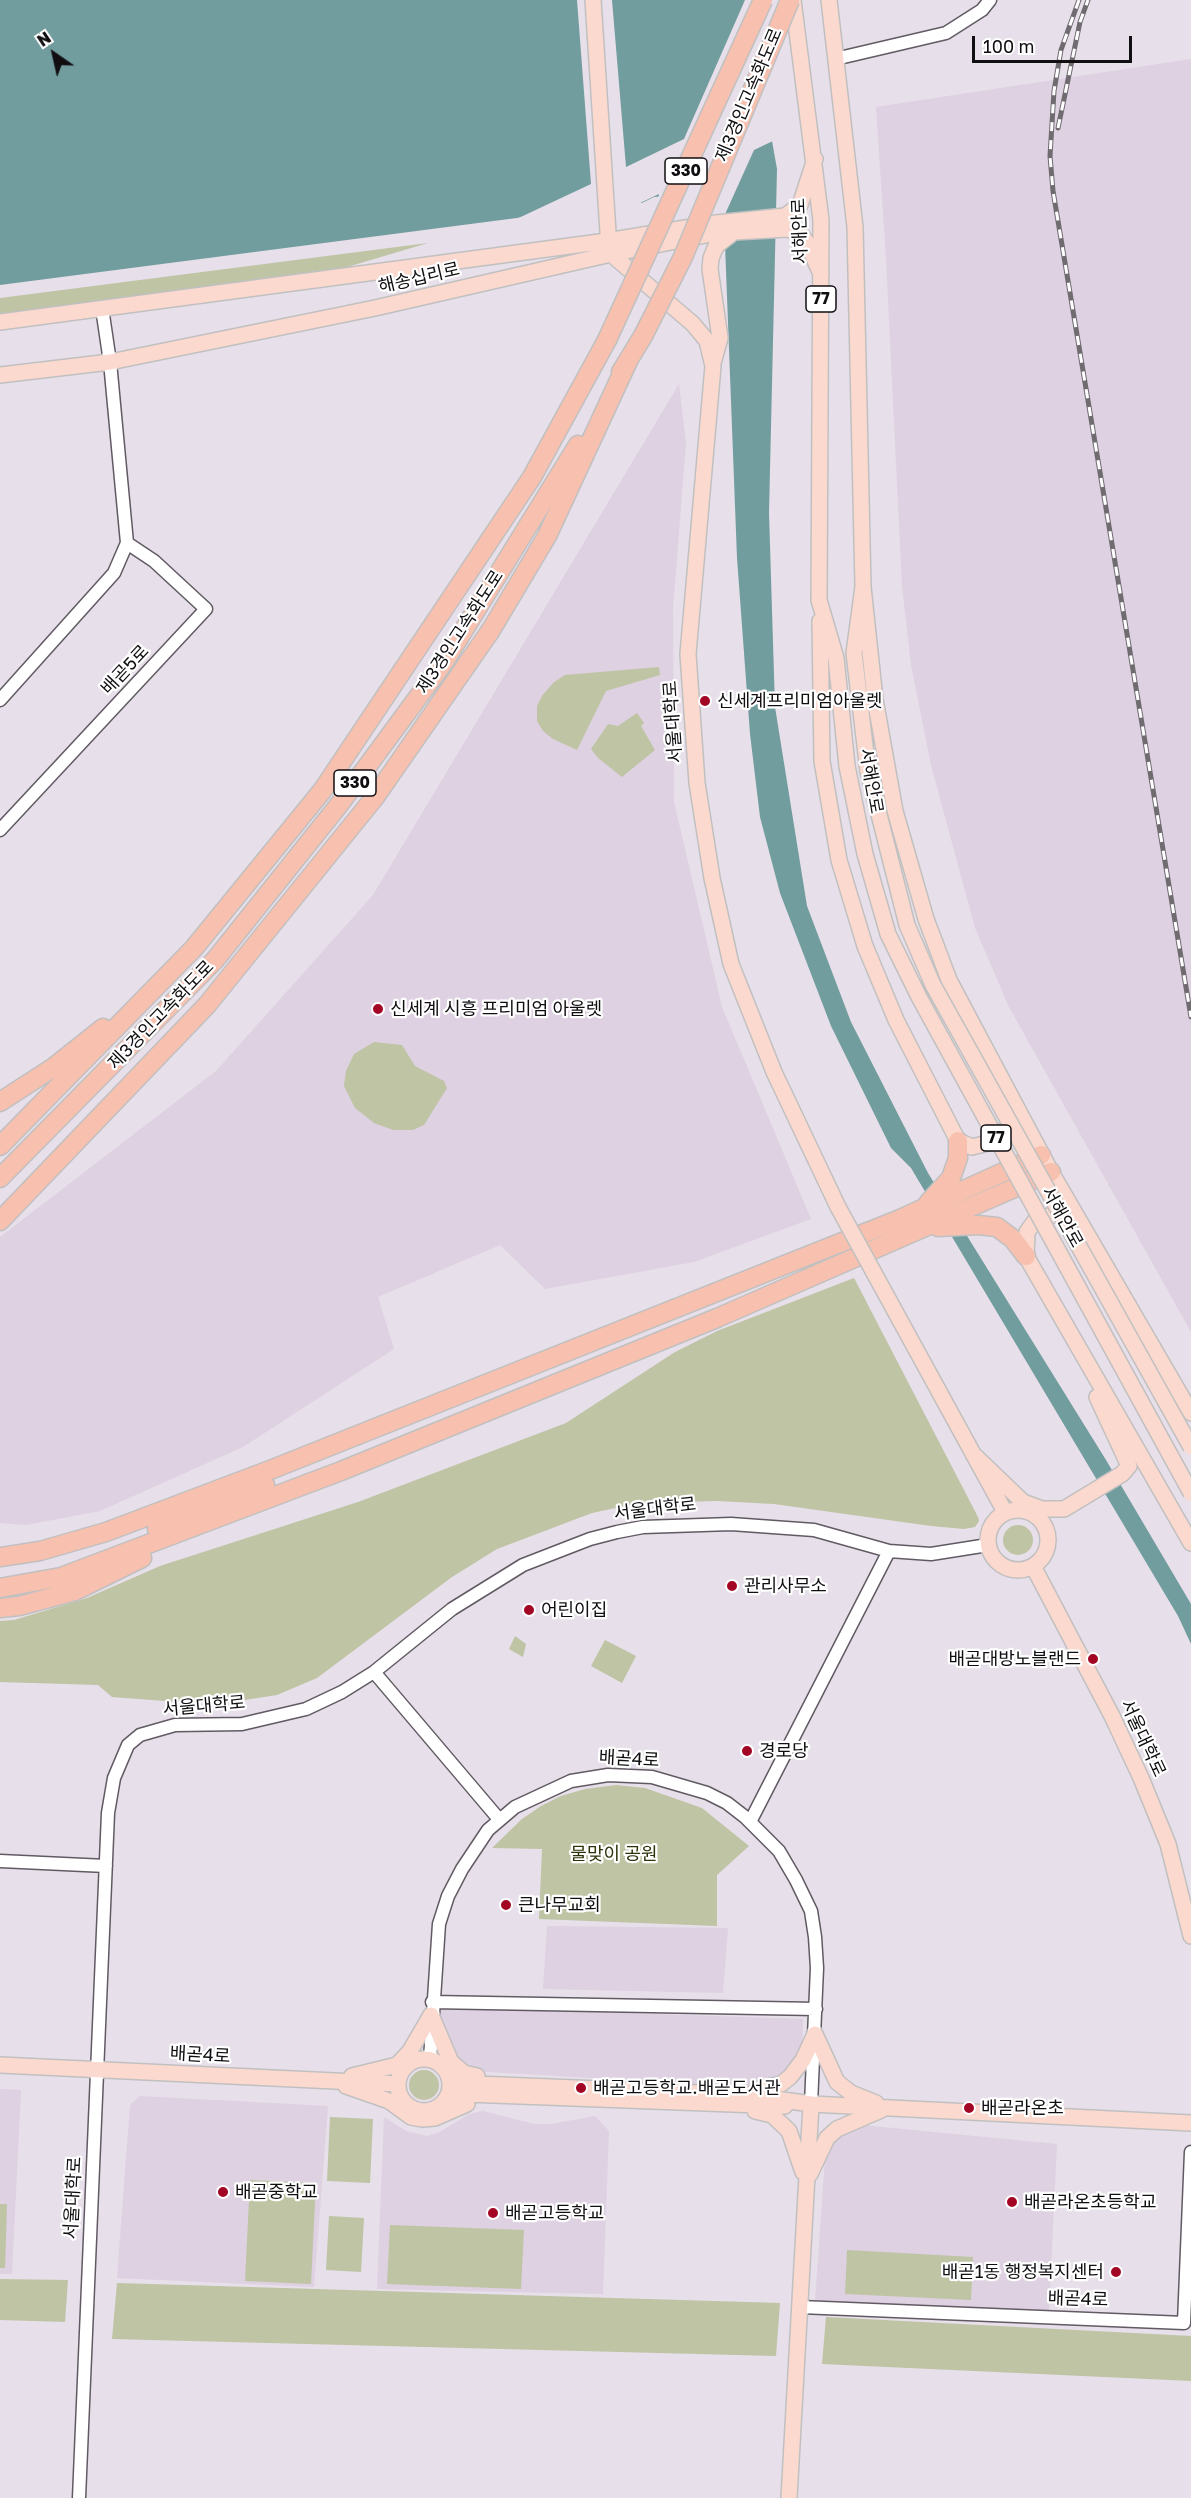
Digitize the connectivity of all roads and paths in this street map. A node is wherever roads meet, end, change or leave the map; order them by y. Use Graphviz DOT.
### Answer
graph roads {
  1 [pos="593,0"];
  2 [pos="763,0"];
  3 [pos="792,0"];
  4 [pos="829,0"];
  5 [pos="990,0"];
  6 [pos="835,59"];
  7 [pos="815,159"];
  8 [pos="734,232"];
  9 [pos="609,248"];
  10 [pos="821,274"];
  11 [pos="102,308"];
  12 [pos="0,322"];
  13 [pos="110,362"];
  14 [pos="628,362"];
  15 [pos="713,366"];
  16 [pos="0,375"];
  17 [pos="127,543"];
  18 [pos="863,588"];
  19 [pos="819,600"];
  20 [pos="0,700"];
  21 [pos="0,830"];
  22 [pos="194,948"];
  23 [pos="0,1102"];
  24 [pos="1015,1108"];
  25 [pos="958,1141"];
  26 [pos="0,1146"];
  27 [pos="1041,1155"];
  28 [pos="1051,1172"];
  29 [pos="0,1178"];
  30 [pos="960,1193"];
  31 [pos="0,1221"];
  32 [pos="1081,1224"];
  33 [pos="928,1227"];
  34 [pos="1026,1256"];
  35 [pos="1078,1348"];
  36 [pos="418,1412"];
  37 [pos="1191,1413"];
  38 [pos="1191,1448"];
  39 [pos="974,1454"];
  40 [pos="1191,1493"];
  41 [pos="250,1506"];
  42 [pos="1005,1512"];
  43 [pos="1065,1512"];
  44 [pos="1034,1514"];
  45 [pos="1191,1543"];
  46 [pos="988,1545"];
  47 [pos="889,1551"];
  48 [pos="0,1557"];
  49 [pos="1034,1566"];
  50 [pos="0,1576"];
  51 [pos="0,1588"];
  52 [pos="0,1608"];
  53 [pos="374,1672"];
  54 [pos="498,1818"];
  55 [pos="750,1822"];
  56 [pos="0,1861"];
  57 [pos="106,1866"];
  58 [pos="1191,1936"];
  59 [pos="432,2009"];
  60 [pos="816,2009"];
  61 [pos="815,2034"];
  62 [pos="430,2059"];
  63 [pos="0,2065"];
  64 [pos="98,2069"];
  65 [pos="448,2075"];
  66 [pos="329,2081"];
  67 [pos="398,2084"];
  68 [pos="530,2091"];
  69 [pos="445,2100"];
  70 [pos="733,2100"];
  71 [pos="812,2104"];
  72 [pos="887,2108"];
  73 [pos="1191,2123"];
  74 [pos="1191,2152"];
  75 [pos="806,2183"];
  76 [pos="800,2307"];
  77 [pos="79,2498"];
  78 [pos="789,2498"];
  1 -- 9 [label="main road"];
  2 -- 22 [label="highway, 제3경인고속화도로 / 330, bridge"];
  3 -- 7 [label="main road, 서해안로 / 77"];
  3 -- 14 [label="highway, 제3경인고속화도로 / 330, bridge"];
  4 -- 6 [label="main road, 서해안로 / 77"];
  5 -- 6 [label="street"];
  6 -- 18 [label="main road, 서해안로 / 77"];
  7 -- 9 [label="main road, 해송십리로"];
  7 -- 10 [label="main road, 서해안로 / 77"];
  8 -- 9 [label="main road, 해송십리로"];
  8 -- 10 [label="main road, 해송십리로"];
  8 -- 15 [label="main road"];
  9 -- 11 [label="main road, 해송십리로"];
  9 -- 13 [label="main road, 해송십리로"];
  9 -- 15 [label="main road, 서울대학로"];
  10 -- 19 [label="main road, 서해안로 / 77"];
  11 -- 12 [label="main road, 해송십리로"];
  11 -- 13 [label="street"];
  13 -- 16 [label="main road, 해송십리로"];
  13 -- 17 [label="street"];
  14 -- 29 [label="highway, 제3경인고속화도로 / 330"];
  14 -- 31 [label="highway"];
  15 -- 39 [label="main road, 서울대학로, bridge"];
  17 -- 20 [label="street"];
  17 -- 21 [label="street, 배곧5로"];
  18 -- 24 [label="main road"];
  18 -- 38 [label="main road, 서해안로 / 77, bridge"];
  19 -- 25 [label="main road"];
  19 -- 40 [label="main road, 서해안로 / 77, bridge"];
  22 -- 23 [label="highway"];
  22 -- 26 [label="highway, 제3경인고속화도로 / 330"];
  24 -- 25 [label="main road"];
  24 -- 27 [label="main road"];
  25 -- 30 [label="highway"];
  27 -- 28 [label="main road"];
  27 -- 30 [label="highway"];
  28 -- 30 [label="highway"];
  28 -- 32 [label="main road"];
  30 -- 33 [label="highway"];
  30 -- 36 [label="highway"];
  32 -- 34 [label="main road"];
  32 -- 37 [label="main road"];
  33 -- 34 [label="highway"];
  33 -- 41 [label="highway"];
  34 -- 35 [label="main road"];
  35 -- 43 [label="main road"];
  35 -- 45 [label="main road"];
  36 -- 48 [label="highway"];
  36 -- 50 [label="highway"];
  39 -- 42 [label="main road, 서울대학로"];
  39 -- 43 [label="main road"];
  41 -- 51 [label="highway"];
  41 -- 52 [label="highway"];
  42 -- 44 [label="main road"];
  42 -- 46 [label="main road"];
  43 -- 44 [label="main road"];
  44 -- 49 [label="main road"];
  46 -- 47 [label="street, 서울대학로"];
  46 -- 49 [label="main road"];
  47 -- 53 [label="street, 서울대학로"];
  47 -- 55 [label="street"];
  49 -- 58 [label="main road, 서울대학로"];
  53 -- 54 [label="street"];
  53 -- 57 [label="street, 서울대학로"];
  54 -- 55 [label="street, 배곧4로"];
  54 -- 59 [label="street, 배곧4로"];
  55 -- 60 [label="street, 배곧4로"];
  56 -- 57 [label="street"];
  57 -- 64 [label="street, 서울대학로"];
  59 -- 60 [label="street"];
  59 -- 62 [label="street, 배곧4로"];
  59 -- 66 [label="main road"];
  59 -- 68 [label="main road"];
  60 -- 61 [label="street, 배곧4로"];
  61 -- 70 [label="main road"];
  61 -- 71 [label="street, 배곧4로"];
  61 -- 72 [label="main road"];
  62 -- 65 [label="main road"];
  62 -- 67 [label="main road"];
  63 -- 64 [label="main road, 배곧4로"];
  64 -- 66 [label="main road, 배곧4로"];
  64 -- 77 [label="street, 서울대학로"];
  65 -- 68 [label="main road"];
  65 -- 69 [label="main road"];
  66 -- 67 [label="main road, 배곧4로"];
  66 -- 68 [label="main road"];
  67 -- 69 [label="main road"];
  68 -- 69 [label="main road"];
  68 -- 70 [label="main road"];
  70 -- 71 [label="main road"];
  70 -- 75 [label="main road"];
  71 -- 72 [label="main road"];
  71 -- 75 [label="main road, 배곧4로"];
  72 -- 73 [label="main road"];
  72 -- 75 [label="main road"];
  74 -- 76 [label="street, 배곧4로"];
  75 -- 76 [label="main road, 배곧4로"];
  76 -- 78 [label="main road, 배곧4로"];
}
